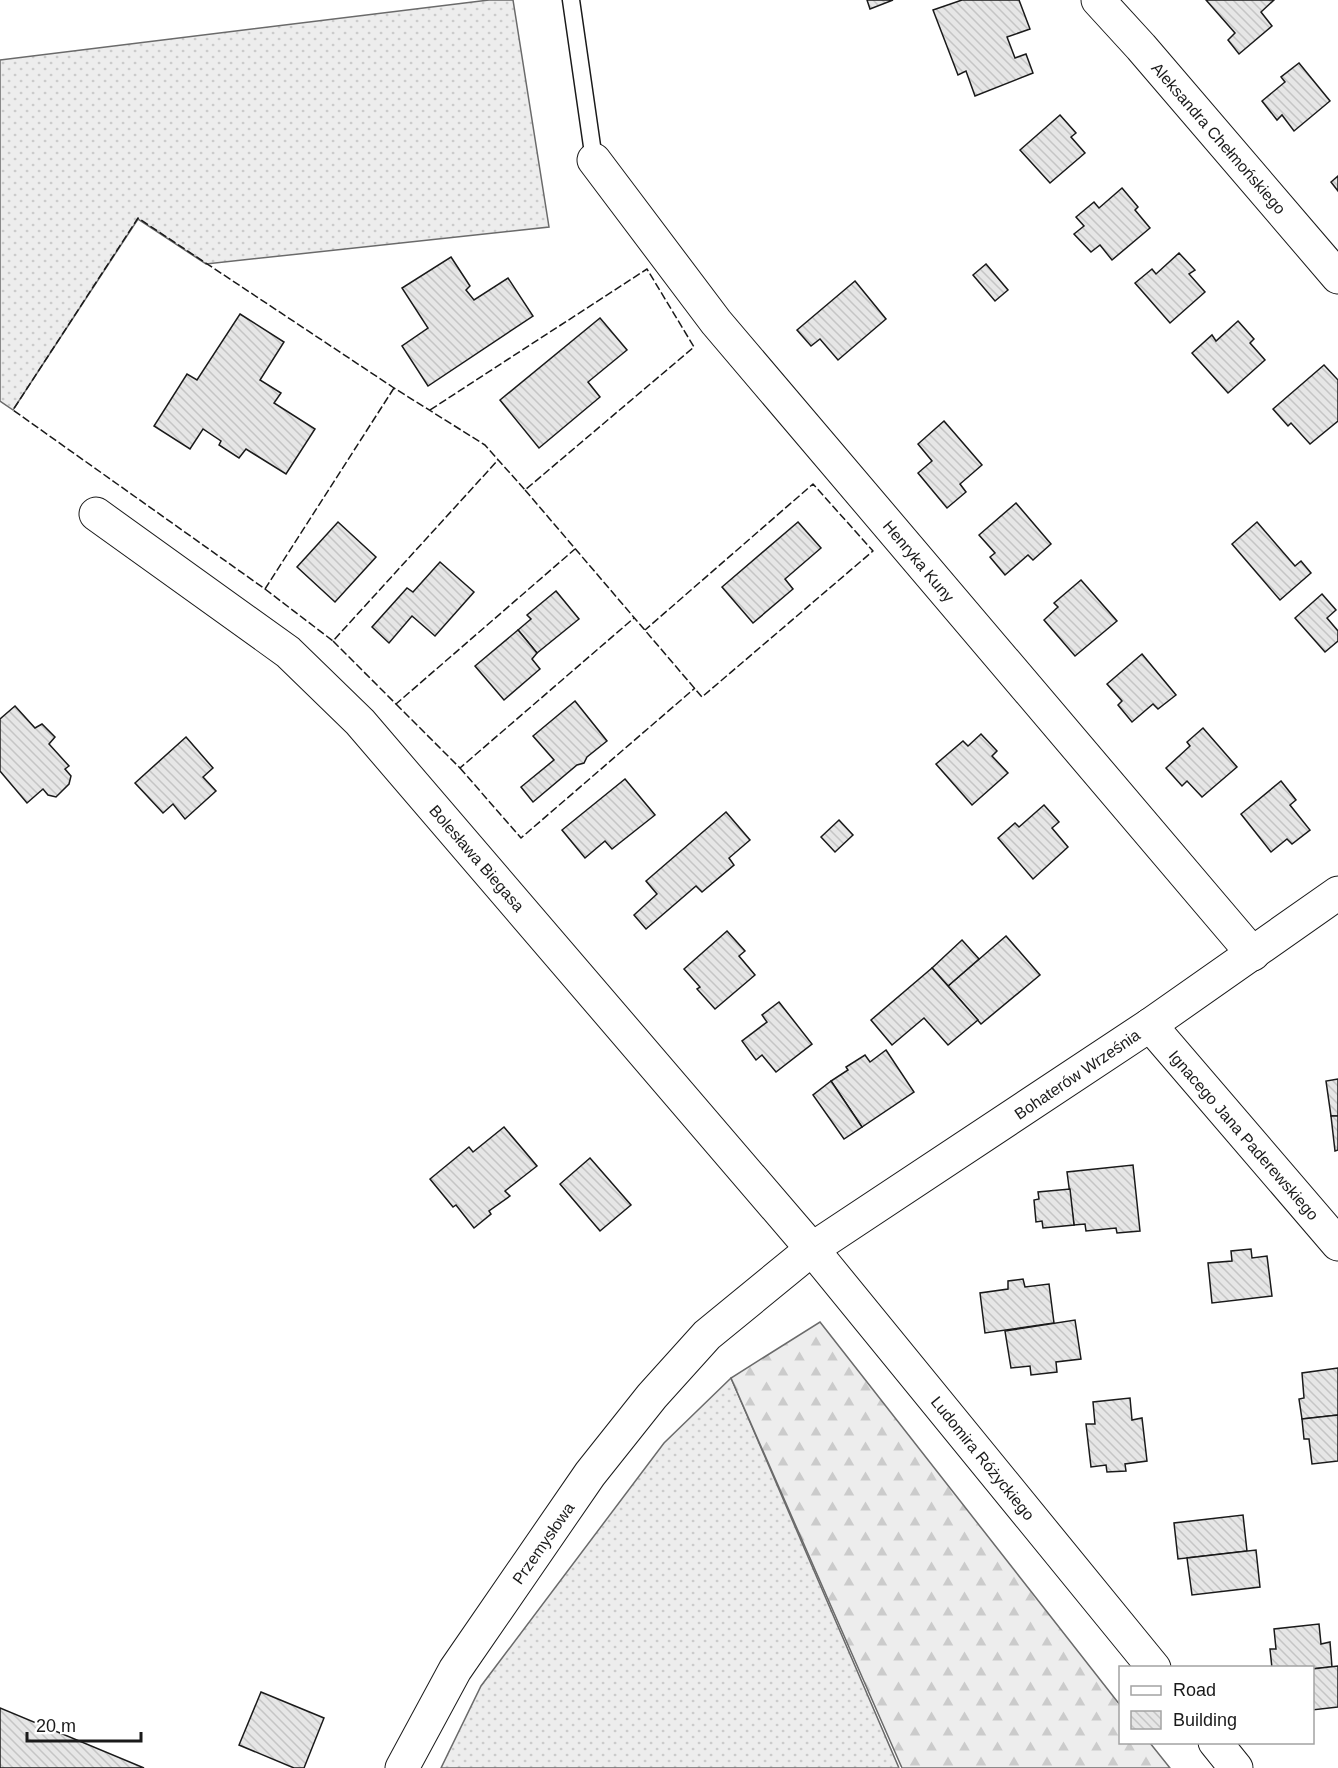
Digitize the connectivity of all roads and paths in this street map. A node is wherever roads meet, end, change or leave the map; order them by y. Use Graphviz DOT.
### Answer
graph roads {
  1 [pos="572,0"];
  2 [pos="1098,0"];
  3 [pos="594,160"];
  4 [pos="1338,277"];
  5 [pos="96,513"];
  6 [pos="1338,893"];
  7 [pos="1254,954"];
  8 [pos="1150,1025"];
  9 [pos="1338,1244"];
  10 [pos="813,1249"];
  11 [pos="707,1335"];
  12 [pos="1152,1666"];
  13 [pos="1216,1744"];
  14 [pos="402,1768"];
  15 [pos="1236,1768"];
  1 -- 3 [label="lane"];
  2 -- 4 [label="street, Aleksandra Chełmońskiego"];
  3 -- 7 [label="street, Henryka Kuny"];
  5 -- 10 [label="street, Bolesława Biegasa"];
  6 -- 7 [label="street, Bohaterów Września"];
  7 -- 8 [label="street, Bohaterów Września"];
  8 -- 9 [label="street, Ignacego Jana Paderewskiego"];
  8 -- 10 [label="street, Bohaterów Września"];
  10 -- 11 [label="street, Bohaterów Września"];
  10 -- 12 [label="street, Ludomira Różyckiego"];
  11 -- 14 [label="street, Przemysłowa"];
  13 -- 15 [label="street"];
}
